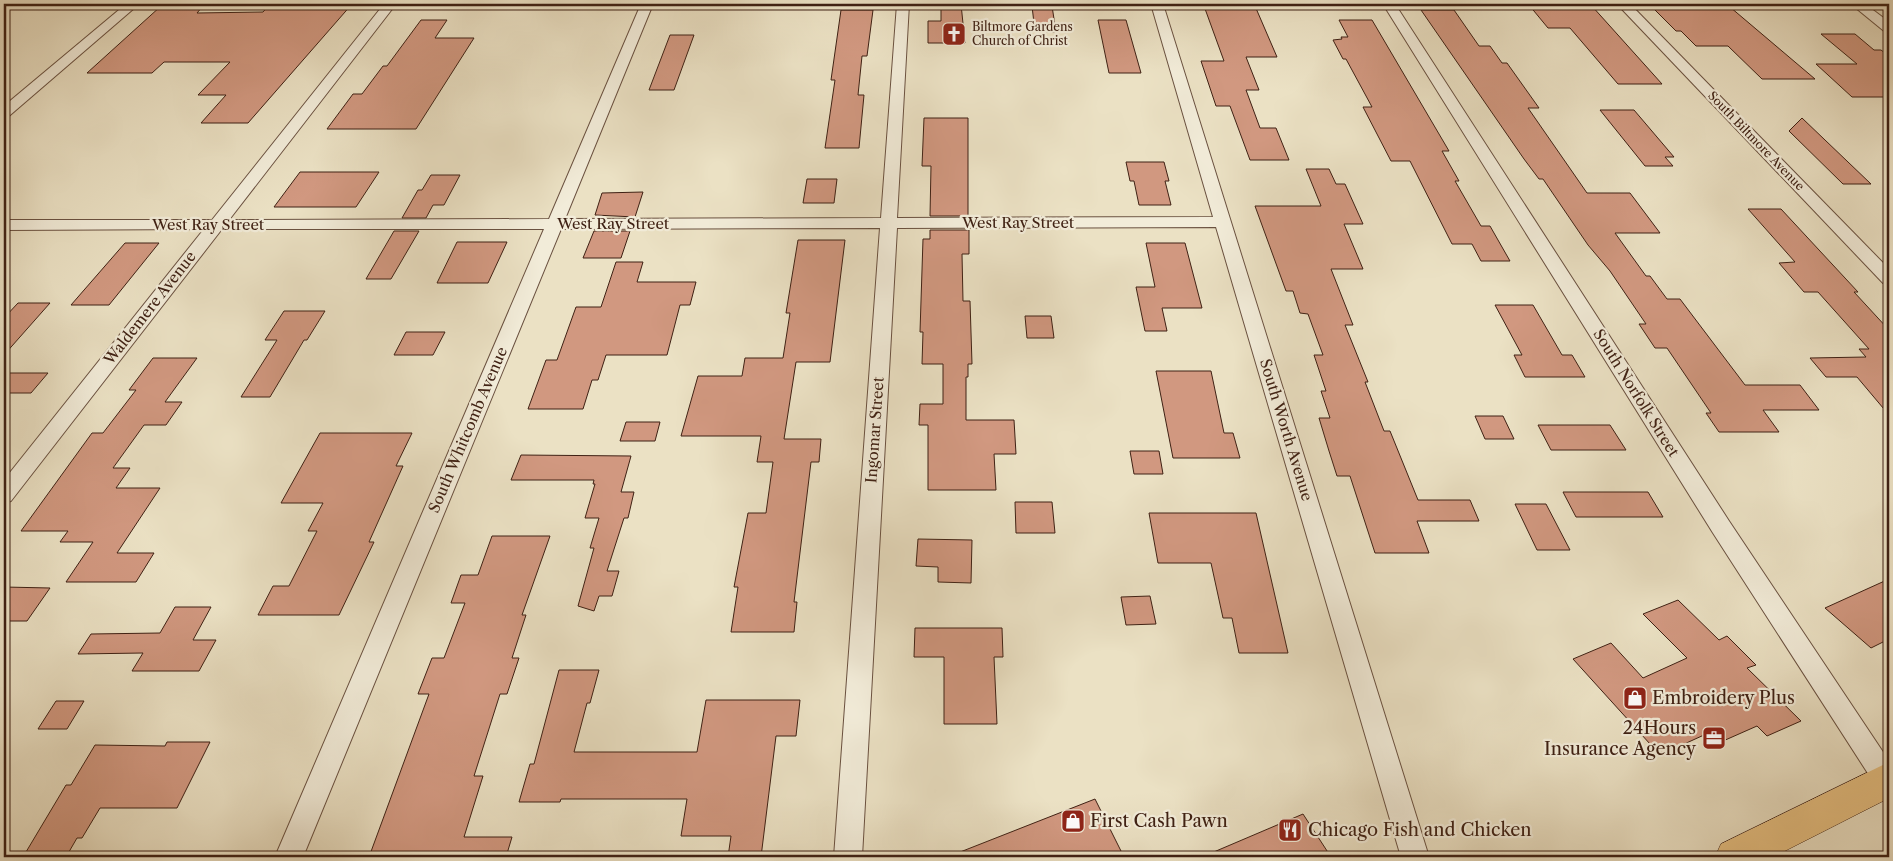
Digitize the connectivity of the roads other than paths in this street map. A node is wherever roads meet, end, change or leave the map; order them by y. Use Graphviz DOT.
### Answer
graph roads {
  1 [pos="133,4"];
  2 [pos="390,4"];
  3 [pos="647,4"];
  4 [pos="903,4"];
  5 [pos="1157,4"];
  6 [pos="1389,4"];
  7 [pos="1623,4"];
  8 [pos="1858,4"];
  9 [pos="1889,28"];
  10 [pos="4,113"];
  11 [pos="1223,222"];
  12 [pos="888,223"];
  13 [pos="555,224"];
  14 [pos="4,226"];
  15 [pos="215,226"];
  16 [pos="1889,279"];
  17 [pos="4,495"];
  18 [pos="1888,779"];
  19 [pos="289,857"];
  20 [pos="848,857"];
  21 [pos="1415,857"];
  22 [pos="1734,857"];
  1 -- 10 [label="street"];
  2 -- 15 [label="street, Waldemere Avenue"];
  3 -- 13 [label="street, South Whitcomb Avenue"];
  4 -- 12 [label="street, Ingomar Street"];
  5 -- 11 [label="street, South Worth Avenue"];
  6 -- 18 [label="street, South Norfolk Street"];
  7 -- 16 [label="street, South Biltmore Avenue"];
  8 -- 9 [label="street"];
  11 -- 12 [label="street, West Ray Street"];
  11 -- 21 [label="street, South Worth Avenue"];
  12 -- 13 [label="street, West Ray Street"];
  12 -- 20 [label="street, Ingomar Street"];
  13 -- 15 [label="street, West Ray Street"];
  13 -- 19 [label="street, South Whitcomb Avenue"];
  14 -- 15 [label="street, West Ray Street"];
  15 -- 17 [label="street, Waldemere Avenue"];
  18 -- 22 [label="main road"];
}
